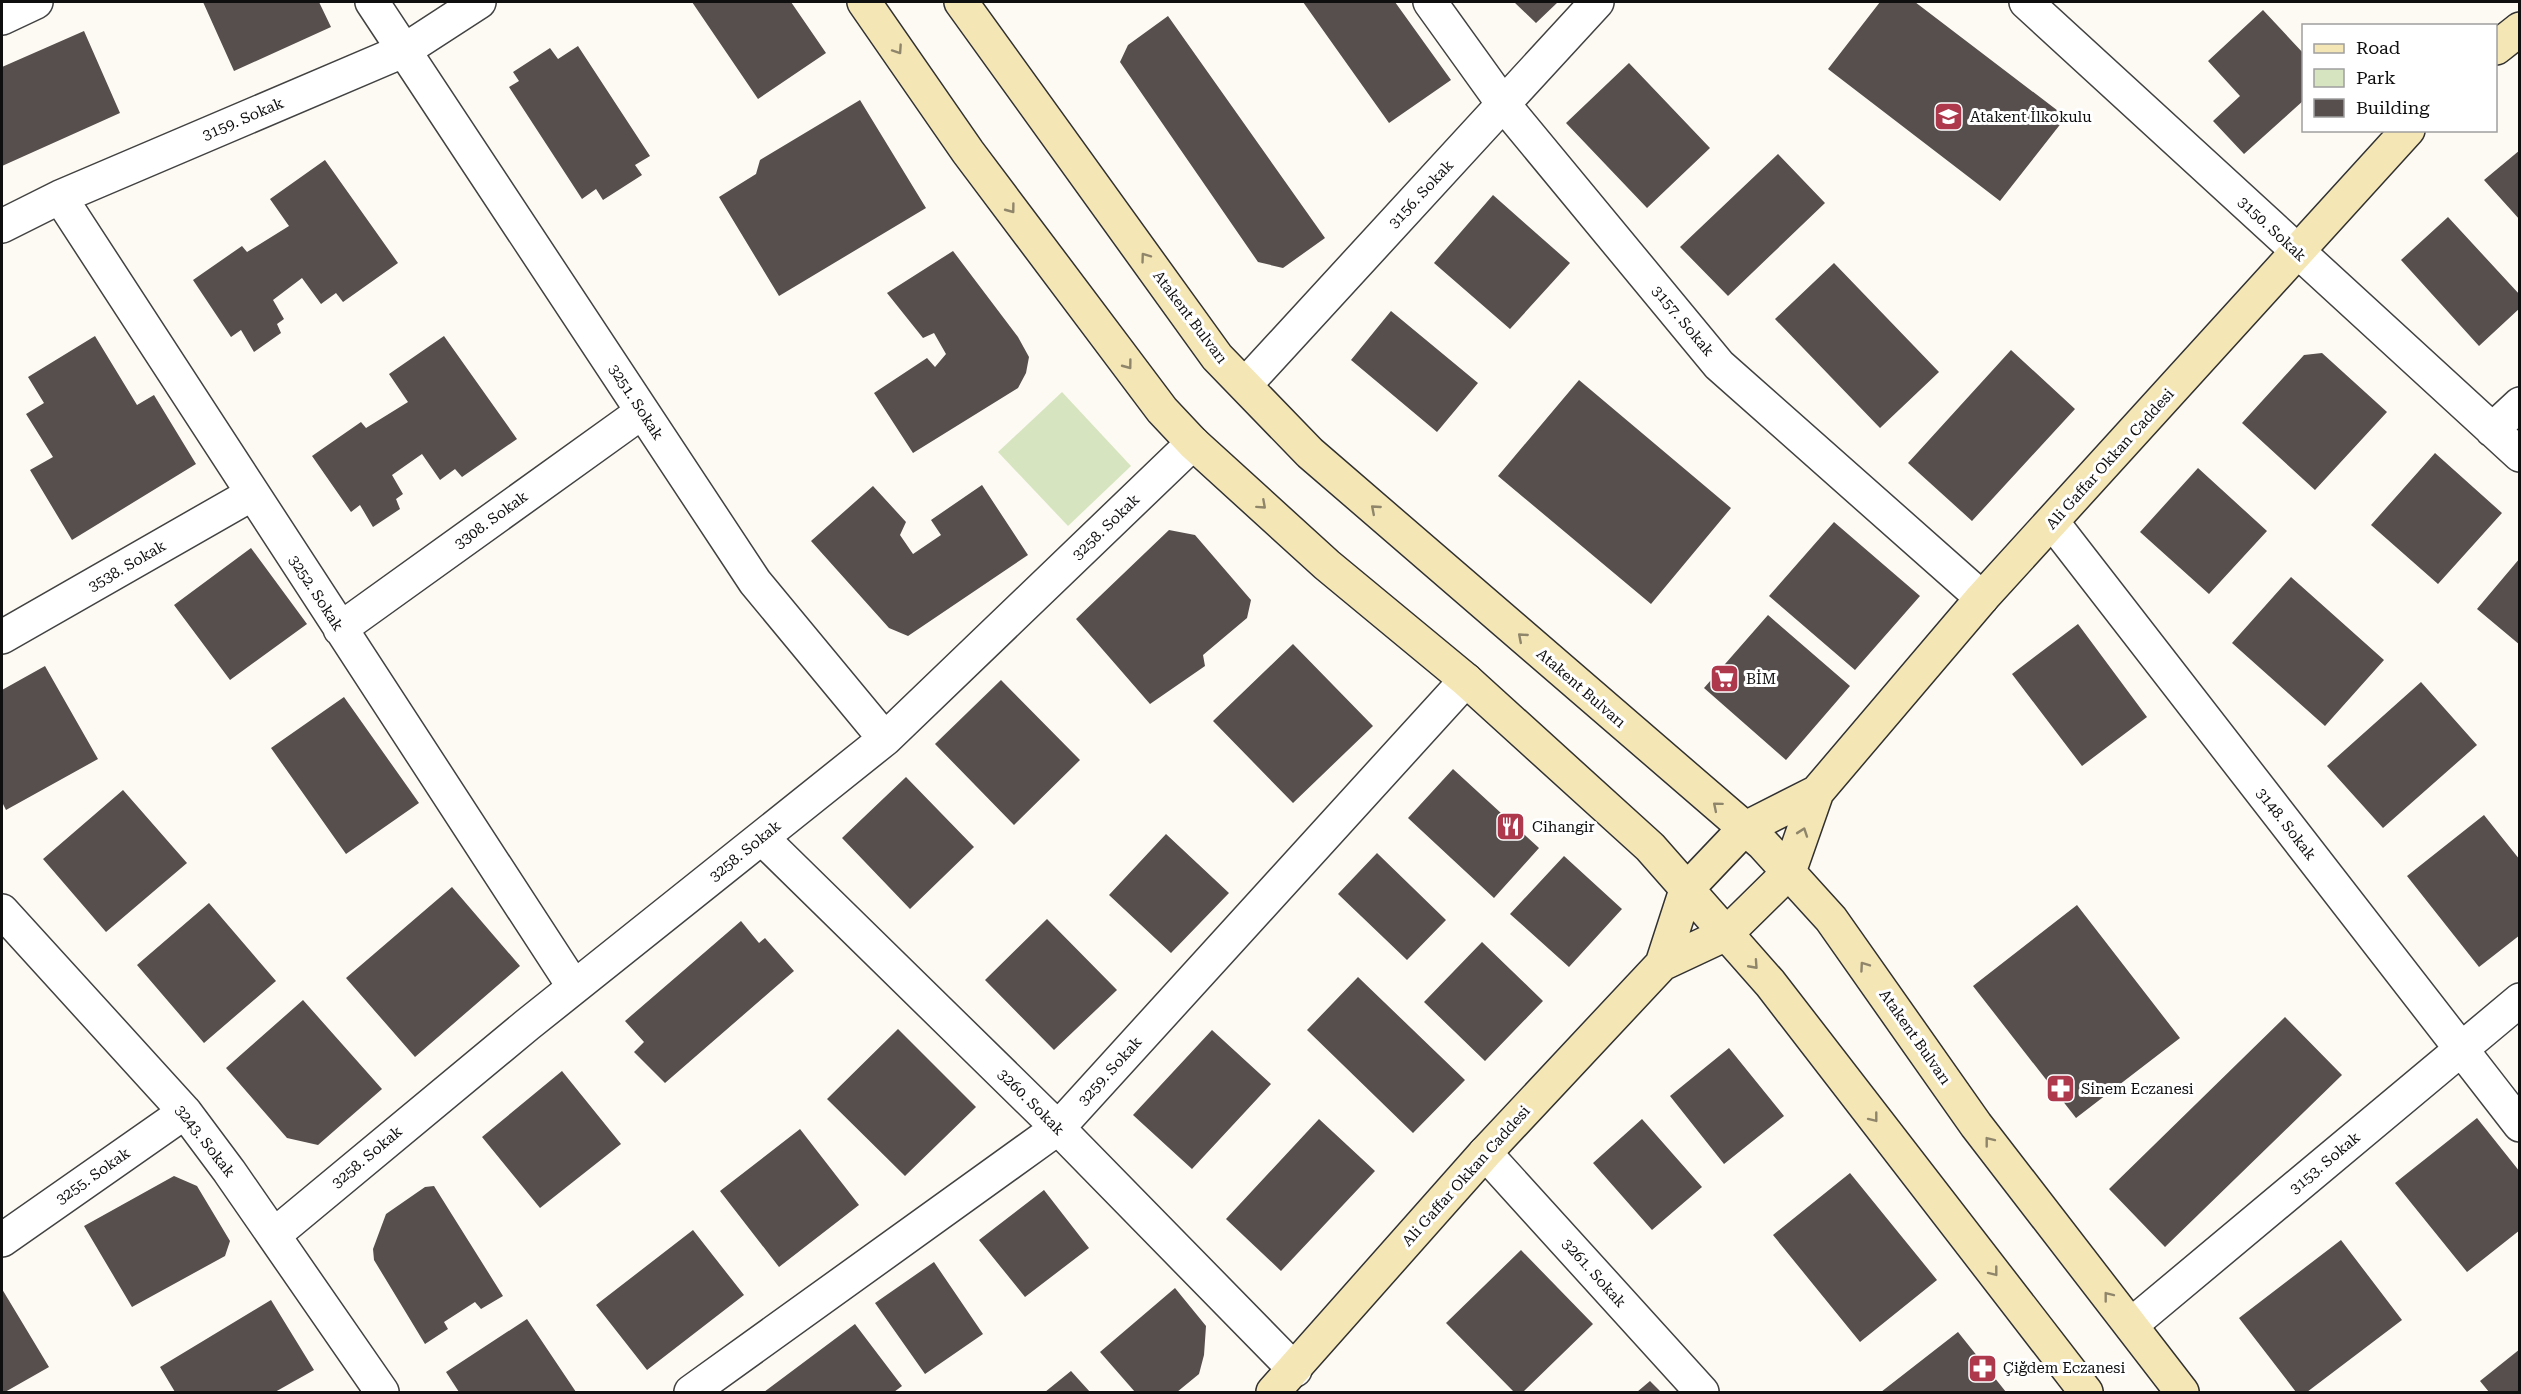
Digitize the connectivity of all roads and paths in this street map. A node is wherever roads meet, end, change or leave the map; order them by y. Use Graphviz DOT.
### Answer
graph roads {
  1 [pos="36,2"];
  2 [pos="372,2"];
  3 [pos="479,2"];
  4 [pos="864,2"];
  5 [pos="961,2"];
  6 [pos="1430,2"];
  7 [pos="1597,2"];
  8 [pos="2026,2"];
  9 [pos="2,18"];
  10 [pos="2520,29"];
  11 [pos="2497,47"];
  12 [pos="405,50"];
  13 [pos="1504,105"];
  14 [pos="2406,132"];
  15 [pos="60,197"];
  16 [pos="2,226"];
  17 [pos="2297,252"];
  18 [pos="1245,385"];
  19 [pos="2520,404"];
  20 [pos="642,412"];
  21 [pos="2492,430"];
  22 [pos="1193,443"];
  23 [pos="2520,455"];
  24 [pos="252,494"];
  25 [pos="2053,523"];
  26 [pos="1982,598"];
  27 [pos="340,629"];
  28 [pos="2,638"];
  29 [pos="1466,680"];
  30 [pos="885,739"];
  31 [pos="1816,792"];
  32 [pos="1744,829"];
  33 [pos="762,838"];
  34 [pos="1789,873"];
  35 [pos="1686,890"];
  36 [pos="2,911"];
  37 [pos="1726,934"];
  38 [pos="1662,964"];
  39 [pos="574,987"];
  40 [pos="2520,1000"];
  41 [pos="2461,1049"];
  42 [pos="185,1112"];
  43 [pos="2520,1125"];
  44 [pos="1058,1128"];
  45 [pos="1485,1153"];
  46 [pos="274,1235"];
  47 [pos="2,1240"];
  48 [pos="2131,1325"];
  49 [pos="1284,1381"];
  50 [pos="382,1392"];
  51 [pos="691,1392"];
  52 [pos="1702,1392"];
  53 [pos="2086,1392"];
  54 [pos="2182,1392"];
  1 -- 9 [label="street"];
  2 -- 12 [label="street, 3251. Sokak"];
  3 -- 12 [label="street, 3159. Sokak"];
  4 -- 22 [label="main road, one-way"];
  18 -- 5 [label="main road, Atakent Bulvarı, one-way"];
  6 -- 13 [label="street, 3157. Sokak"];
  7 -- 13 [label="street, 3156. Sokak"];
  8 -- 17 [label="street, 3150. Sokak"];
  10 -- 11 [label="main road"];
  12 -- 15 [label="street, 3159. Sokak"];
  12 -- 20 [label="street, 3251. Sokak"];
  13 -- 18 [label="street, 3156. Sokak"];
  13 -- 26 [label="street, 3157. Sokak"];
  14 -- 17 [label="main road, Ali Gaffar Okkan Caddesi"];
  15 -- 16 [label="street, 3159. Sokak"];
  15 -- 24 [label="street, 3252. Sokak"];
  17 -- 21 [label="street, 3150. Sokak"];
  17 -- 25 [label="main road, Ali Gaffar Okkan Caddesi"];
  32 -- 18 [label="main road, Atakent Bulvarı, one-way"];
  19 -- 21 [label="street"];
  20 -- 27 [label="street, 3308. Sokak"];
  20 -- 30 [label="street, 3251. Sokak"];
  21 -- 23 [label="street, 3150. Sokak"];
  22 -- 29 [label="main road, one-way"];
  22 -- 30 [label="street, 3258. Sokak"];
  24 -- 27 [label="street, 3252. Sokak"];
  24 -- 28 [label="street, 3538. Sokak"];
  25 -- 26 [label="main road, Ali Gaffar Okkan Caddesi"];
  25 -- 41 [label="street, 3148. Sokak"];
  26 -- 31 [label="main road, Ali Gaffar Okkan Caddesi"];
  27 -- 39 [label="street, 3252. Sokak"];
  29 -- 35 [label="main road"];
  29 -- 44 [label="street, 3259. Sokak"];
  30 -- 33 [label="street, 3258. Sokak"];
  31 -- 32 [label="main road, Ali Gaffar Okkan Caddesi"];
  34 -- 31 [label="main road, Ali Gaffar Okkan Caddesi, one-way"];
  32 -- 34 [label="main road, Atakent Bulvarı"];
  32 -- 35 [label="main road, Ali Gaffar Okkan Caddesi"];
  33 -- 39 [label="street, 3258. Sokak"];
  33 -- 44 [label="street, 3260. Sokak"];
  34 -- 37 [label="main road, Ali Gaffar Okkan Caddesi"];
  48 -- 34 [label="main road, Atakent Bulvarı, one-way"];
  35 -- 37 [label="main road"];
  35 -- 38 [label="main road, Ali Gaffar Okkan Caddesi"];
  36 -- 42 [label="street, 3243. Sokak"];
  37 -- 38 [label="main road, Ali Gaffar Okkan Caddesi"];
  37 -- 53 [label="main road, one-way"];
  38 -- 45 [label="main road, Ali Gaffar Okkan Caddesi"];
  39 -- 46 [label="street, 3258. Sokak"];
  40 -- 41 [label="street, 3153. Sokak"];
  41 -- 43 [label="street, 3148. Sokak"];
  41 -- 48 [label="street, 3153. Sokak"];
  42 -- 46 [label="street, 3243. Sokak"];
  42 -- 47 [label="street, 3255. Sokak"];
  44 -- 49 [label="street, 3260. Sokak"];
  44 -- 51 [label="street, 3259. Sokak"];
  45 -- 49 [label="main road, Ali Gaffar Okkan Caddesi"];
  45 -- 52 [label="street, 3261. Sokak"];
  46 -- 50 [label="street, 3243. Sokak"];
  48 -- 54 [label="main road, Atakent Bulvarı"];
}
